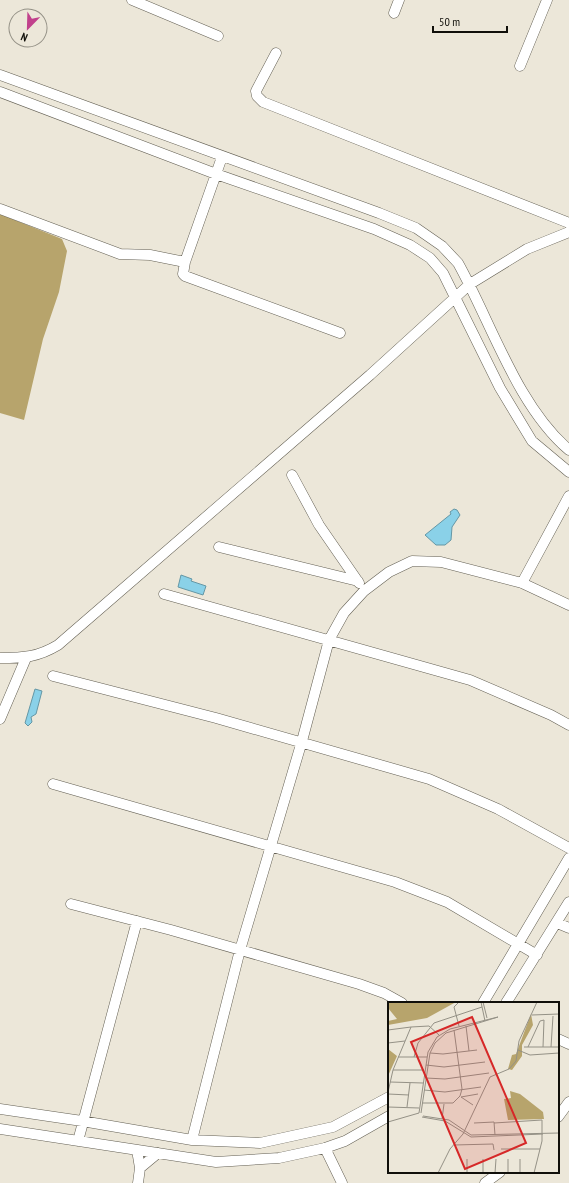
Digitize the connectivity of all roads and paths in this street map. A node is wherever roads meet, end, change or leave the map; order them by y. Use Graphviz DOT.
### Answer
graph roads {
  1 [pos="132,0"];
  2 [pos="399,0"];
  3 [pos="547,0"];
  4 [pos="394,13"];
  5 [pos="218,36"];
  6 [pos="276,53"];
  7 [pos="520,66"];
  8 [pos="0,75"];
  9 [pos="35,88"];
  10 [pos="0,92"];
  11 [pos="29,103"];
  12 [pos="155,132"];
  13 [pos="148,148"];
  14 [pos="222,157"];
  15 [pos="216,174"];
  16 [pos="0,209"];
  17 [pos="380,212"];
  18 [pos="569,223"];
  19 [pos="374,229"];
  20 [pos="569,232"];
  21 [pos="185,262"];
  22 [pos="470,284"];
  23 [pos="455,296"];
  24 [pos="340,333"];
  25 [pos="500,346"];
  26 [pos="482,354"];
  27 [pos="510,368"];
  28 [pos="493,374"];
  29 [pos="569,450"];
  30 [pos="569,472"];
  31 [pos="292,475"];
  32 [pos="569,496"];
  33 [pos="219,547"];
  34 [pos="358,581"];
  35 [pos="522,583"];
  36 [pos="364,592"];
  37 [pos="164,594"];
  38 [pos="569,605"];
  39 [pos="328,640"];
  40 [pos="0,658"];
  41 [pos="26,658"];
  42 [pos="53,676"];
  43 [pos="0,719"];
  44 [pos="569,725"];
  45 [pos="302,742"];
  46 [pos="53,784"];
  47 [pos="270,845"];
  48 [pos="569,848"];
  49 [pos="569,858"];
  50 [pos="569,902"];
  51 [pos="71,904"];
  52 [pos="137,921"];
  53 [pos="558,923"];
  54 [pos="569,928"];
  55 [pos="518,943"];
  56 [pos="240,950"];
  57 [pos="536,955"];
  58 [pos="400,1002"];
  59 [pos="483,1002"];
  60 [pos="507,1002"];
  61 [pos="559,1039"];
  62 [pos="569,1044"];
  63 [pos="388,1098"];
  64 [pos="569,1102"];
  65 [pos="0,1109"];
  66 [pos="559,1116"];
  67 [pos="388,1117"];
  68 [pos="82,1121"];
  69 [pos="0,1129"];
  70 [pos="78,1140"];
  71 [pos="192,1140"];
  72 [pos="325,1148"];
  73 [pos="137,1150"];
  74 [pos="158,1153"];
  75 [pos="140,1168"];
  76 [pos="499,1173"];
  77 [pos="138,1183"];
  78 [pos="342,1183"];
  79 [pos="485,1183"];
  1 -- 5 [label="street"];
  2 -- 4 [label="street"];
  3 -- 7 [label="street"];
  6 -- 18 [label="street"];
  8 -- 9 [label="street"];
  9 -- 11 [label="street"];
  9 -- 12 [label="street"];
  10 -- 11 [label="street"];
  11 -- 13 [label="street"];
  12 -- 13 [label="street"];
  12 -- 14 [label="street"];
  13 -- 15 [label="street"];
  14 -- 15 [label="street"];
  14 -- 17 [label="street"];
  15 -- 19 [label="street"];
  15 -- 21 [label="street"];
  16 -- 21 [label="street"];
  17 -- 19 [label="street"];
  17 -- 22 [label="street"];
  19 -- 23 [label="street"];
  20 -- 22 [label="street"];
  21 -- 24 [label="street"];
  22 -- 23 [label="street"];
  22 -- 25 [label="street"];
  23 -- 26 [label="street"];
  23 -- 41 [label="street"];
  25 -- 26 [label="street"];
  25 -- 27 [label="street"];
  26 -- 28 [label="street"];
  27 -- 28 [label="street"];
  27 -- 29 [label="street"];
  28 -- 30 [label="street"];
  31 -- 34 [label="street"];
  32 -- 35 [label="street"];
  33 -- 34 [label="street"];
  34 -- 36 [label="street"];
  35 -- 36 [label="street"];
  35 -- 38 [label="street"];
  36 -- 39 [label="street"];
  37 -- 39 [label="street"];
  39 -- 44 [label="street"];
  39 -- 45 [label="street"];
  40 -- 41 [label="street"];
  41 -- 43 [label="street"];
  42 -- 45 [label="street"];
  45 -- 47 [label="street"];
  45 -- 48 [label="street"];
  46 -- 47 [label="street"];
  47 -- 55 [label="street"];
  47 -- 56 [label="street"];
  49 -- 55 [label="street"];
  50 -- 53 [label="street"];
  51 -- 52 [label="street"];
  52 -- 56 [label="street"];
  52 -- 68 [label="street"];
  53 -- 54 [label="street"];
  53 -- 57 [label="street"];
  55 -- 57 [label="street"];
  55 -- 59 [label="street"];
  56 -- 58 [label="street"];
  56 -- 71 [label="street"];
  57 -- 60 [label="street"];
  61 -- 62 [label="street"];
  63 -- 71 [label="street"];
  64 -- 66 [label="street"];
  65 -- 68 [label="street"];
  67 -- 72 [label="street"];
  68 -- 70 [label="street"];
  68 -- 71 [label="street"];
  69 -- 70 [label="street"];
  70 -- 73 [label="street"];
  72 -- 74 [label="street"];
  72 -- 78 [label="street"];
  73 -- 74 [label="street"];
  73 -- 75 [label="street"];
  74 -- 75 [label="street"];
  75 -- 77 [label="street"];
  76 -- 79 [label="street"];
}
